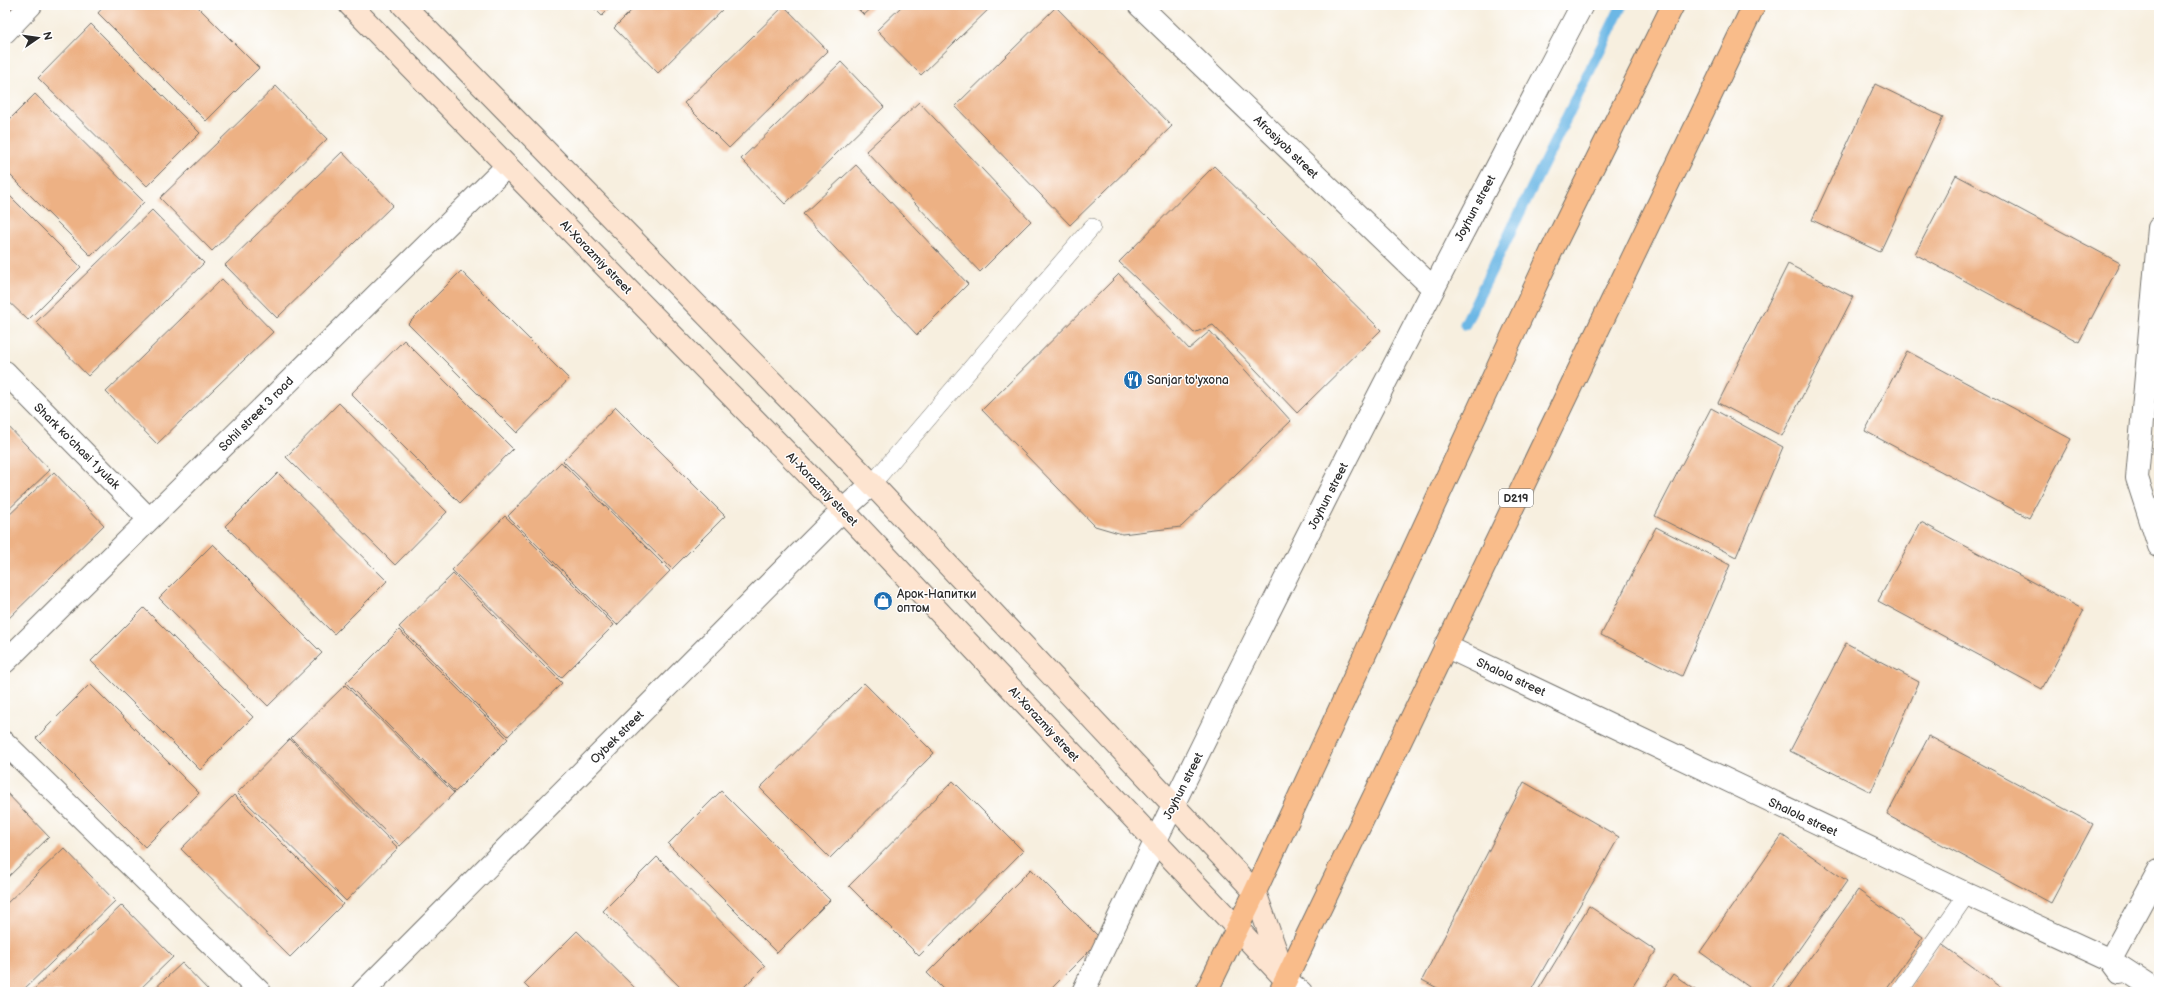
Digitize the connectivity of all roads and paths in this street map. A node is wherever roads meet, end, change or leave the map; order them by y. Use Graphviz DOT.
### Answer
graph roads {
  1 [pos="31,5"];
  2 [pos="350,5"];
  3 [pos="403,5"];
  4 [pos="1139,5"];
  5 [pos="1582,5"];
  6 [pos="1673,5"];
  7 [pos="1754,5"];
  8 [pos="5,32"];
  9 [pos="507,166"];
  10 [pos="1092,227"];
  11 [pos="2159,228"];
  12 [pos="1433,288"];
  13 [pos="5,372"];
  14 [pos="872,484"];
  15 [pos="843,510"];
  16 [pos="150,519"];
  17 [pos="2159,546"];
  18 [pos="1445,646"];
  19 [pos="5,662"];
  20 [pos="5,743"];
  21 [pos="1173,806"];
  22 [pos="1154,841"];
  23 [pos="2159,870"];
  24 [pos="1255,892"];
  25 [pos="1967,894"];
  26 [pos="1238,928"];
  27 [pos="2110,960"];
  28 [pos="1289,988"];
  29 [pos="260,992"];
  30 [pos="363,992"];
  31 [pos="1083,992"];
  32 [pos="1206,992"];
  33 [pos="1899,992"];
  34 [pos="2134,992"];
  35 [pos="2159,992"];
  1 -- 8 [label="street"];
  2 -- 9 [label="main road, Al-Xorazmiy street"];
  3 -- 14 [label="main road"];
  4 -- 12 [label="street, Afrosiyob street"];
  5 -- 12 [label="street, Joyhun street"];
  6 -- 24 [label="main road"];
  7 -- 18 [label="main road, D219"];
  9 -- 15 [label="main road, Al-Xorazmiy street"];
  9 -- 16 [label="street, Sohil street 3 road"];
  10 -- 14 [label="lane"];
  11 -- 17 [label="street"];
  12 -- 21 [label="street, Joyhun street"];
  13 -- 16 [label="street, Shark ko'chasi 1 yulak"];
  14 -- 15 [label="street, Oybek street"];
  14 -- 21 [label="main road"];
  15 -- 22 [label="main road, Al-Xorazmiy street"];
  15 -- 30 [label="street, Oybek street"];
  16 -- 19 [label="street, Sohil street 3 road"];
  18 -- 25 [label="street, Shalola street"];
  18 -- 28 [label="main road, D219"];
  20 -- 29 [label="street"];
  21 -- 22 [label="street, Joyhun street"];
  21 -- 24 [label="main road"];
  22 -- 26 [label="main road, Al-Xorazmiy street"];
  22 -- 31 [label="street, Joyhun street"];
  23 -- 27 [label="street"];
  24 -- 26 [label="main road"];
  24 -- 28 [label="main road"];
  25 -- 27 [label="street, Shalola street"];
  25 -- 33 [label="lane"];
  26 -- 28 [label="main road, Al-Xorazmiy street"];
  26 -- 32 [label="main road"];
  27 -- 34 [label="street"];
  27 -- 35 [label="street, Shalola street"];
}
